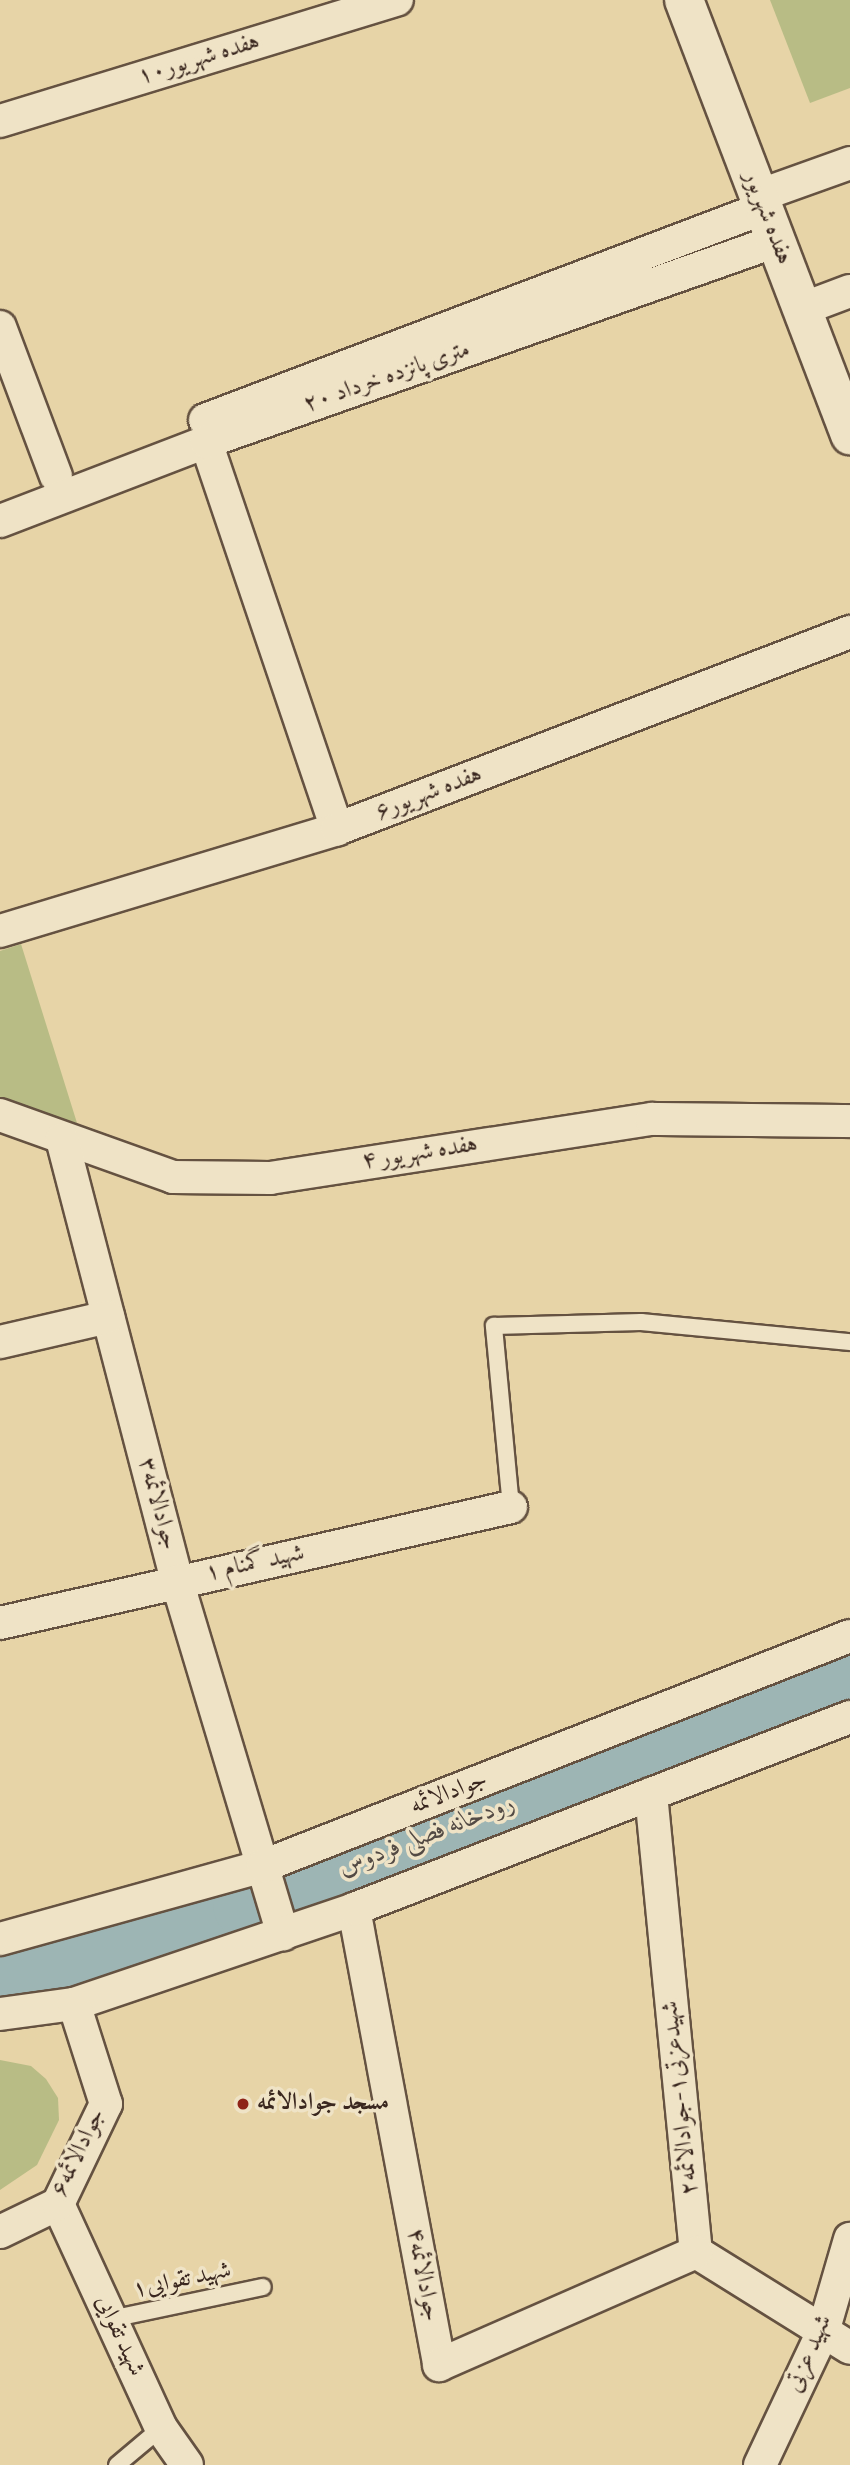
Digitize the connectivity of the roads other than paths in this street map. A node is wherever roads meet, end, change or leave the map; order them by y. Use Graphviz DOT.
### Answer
graph roads {
  1 [pos="397,0"];
  2 [pos="684,0"];
  3 [pos="0,121"];
  4 [pos="850,163"];
  5 [pos="766,215"];
  6 [pos="850,291"];
  7 [pos="802,309"];
  8 [pos="0,327"];
  9 [pos="850,435"];
  10 [pos="206,442"];
  11 [pos="57,476"];
  12 [pos="0,499"];
  13 [pos="0,521"];
  14 [pos="850,632"];
  15 [pos="337,829"];
  16 [pos="0,931"];
  17 [pos="0,1115"];
  18 [pos="850,1121"];
  19 [pos="62,1139"];
  20 [pos="108,1317"];
  21 [pos="0,1342"];
  22 [pos="850,1342"];
  23 [pos="511,1507"];
  24 [pos="177,1581"];
  25 [pos="0,1623"];
  26 [pos="850,1636"];
  27 [pos="850,1717"];
  28 [pos="651,1794"];
  29 [pos="263,1866"];
  30 [pos="354,1909"];
  31 [pos="283,1934"];
  32 [pos="0,1939"];
  33 [pos="75,2004"];
  34 [pos="0,2014"];
  35 [pos="58,2204"];
  36 [pos="0,2232"];
  37 [pos="850,2239"];
  38 [pos="696,2252"];
  39 [pos="262,2287"];
  40 [pos="110,2319"];
  41 [pos="823,2332"];
  42 [pos="850,2348"];
  43 [pos="161,2428"];
  44 [pos="117,2465"];
  45 [pos="187,2465"];
  46 [pos="760,2465"];
  1 -- 3 [label="street, هفده شهریور۱۰"];
  2 -- 5 [label="main road, هفده شهریور"];
  4 -- 5 [label="street"];
  5 -- 7 [label="main road, هفده شهریور"];
  5 -- 10 [label="street, ۲۰ متری پانزده خرداد"];
  5 -- 11 [label="street, ۲۰ متری پانزده خرداد"];
  6 -- 7 [label="street"];
  7 -- 9 [label="main road, هفده شهریور"];
  8 -- 11 [label="street"];
  10 -- 13 [label="street, ۲۰ متری پانزده خرداد"];
  10 -- 15 [label="street"];
  11 -- 12 [label="street, ۲۰ متری پانزده خرداد"];
  14 -- 15 [label="street, هفده شهریور۶"];
  15 -- 16 [label="street, هفده شهریور۶"];
  17 -- 19 [label="street, هفده شهریور ۴"];
  18 -- 19 [label="street, هفده شهریور ۴"];
  19 -- 20 [label="street, جوادالائمه۳"];
  20 -- 21 [label="street"];
  20 -- 24 [label="street, جوادالائمه۳"];
  22 -- 23 [label="lane"];
  23 -- 24 [label="street, شهید گمنام ۱"];
  24 -- 25 [label="street, شهید گمنام ۱"];
  24 -- 29 [label="street, جوادالائمه۳"];
  26 -- 29 [label="street, جوادالائمه"];
  27 -- 28 [label="street"];
  28 -- 30 [label="street"];
  28 -- 38 [label="street, شهیدعزتی۱-جوادالائمه۲"];
  29 -- 31 [label="street, جوادالائمه۳"];
  29 -- 32 [label="street, جوادالائمه"];
  30 -- 31 [label="street"];
  30 -- 38 [label="street, جوادالائمه۴"];
  31 -- 33 [label="street"];
  33 -- 34 [label="street"];
  33 -- 35 [label="street, جوادالائمه۶"];
  35 -- 36 [label="street, جوادالائمه۶"];
  35 -- 40 [label="street, شهید تقوایی"];
  37 -- 41 [label="street, شهید عزتی"];
  38 -- 41 [label="street"];
  39 -- 40 [label="lane, شهید تقوایی۱"];
  40 -- 43 [label="street, شهید تقوایی"];
  41 -- 42 [label="street"];
  41 -- 46 [label="street, شهید عزتی"];
  43 -- 44 [label="lane"];
  43 -- 45 [label="street, شهید تقوایی"];
}
